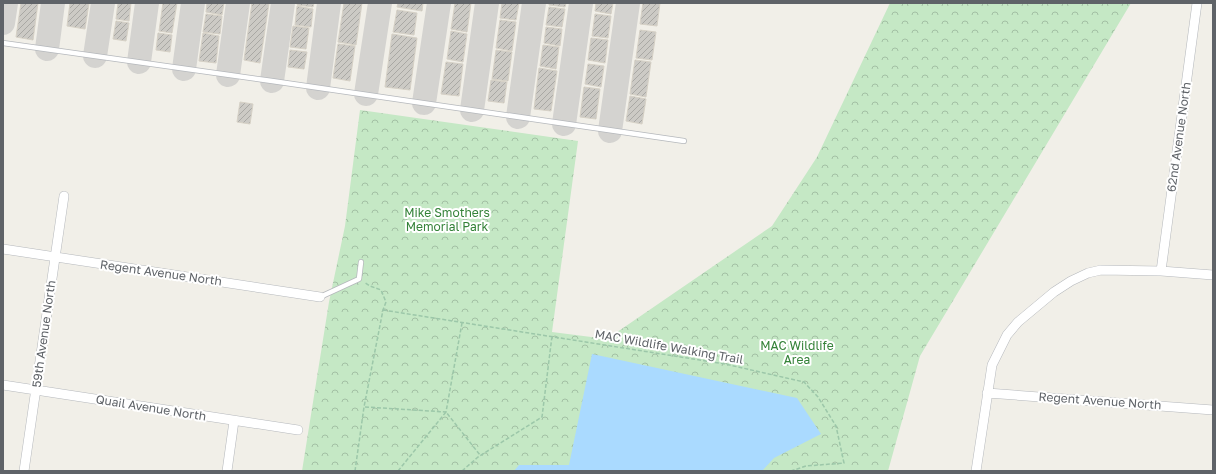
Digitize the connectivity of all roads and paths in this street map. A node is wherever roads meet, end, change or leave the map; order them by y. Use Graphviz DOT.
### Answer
graph roads {
  1 [pos="1197,3"];
  2 [pos="3,43"];
  3 [pos="684,142"];
  4 [pos="64,196"];
  5 [pos="3,249"];
  6 [pos="55,257"];
  7 [pos="362,262"];
  8 [pos="1161,271"];
  9 [pos="1213,275"];
  10 [pos="359,279"];
  11 [pos="320,297"];
  12 [pos="383,310"];
  13 [pos="462,322"];
  14 [pos="552,336"];
  15 [pos="3,385"];
  16 [pos="36,390"];
  17 [pos="987,393"];
  18 [pos="364,407"];
  19 [pos="1213,410"];
  20 [pos="446,412"];
  21 [pos="234,421"];
  22 [pos="298,430"];
  23 [pos="480,455"];
  24 [pos="24,471"];
  25 [pos="227,471"];
  26 [pos="355,471"];
  27 [pos="398,471"];
  28 [pos="462,471"];
  29 [pos="791,471"];
  30 [pos="976,471"];
  1 -- 8 [label="street, 62nd Avenue North"];
  2 -- 3 [label="lane"];
  4 -- 6 [label="street, 59th Avenue North"];
  5 -- 6 [label="street, Regent Avenue North"];
  6 -- 11 [label="street, Regent Avenue North"];
  6 -- 16 [label="street, 59th Avenue North"];
  7 -- 10 [label="lane"];
  8 -- 9 [label="street"];
  8 -- 17 [label="street"];
  10 -- 11 [label="lane"];
  10 -- 12 [label="path"];
  12 -- 13 [label="path, MAC Wildlife Walking Trail"];
  12 -- 18 [label="path"];
  13 -- 14 [label="path, MAC Wildlife Walking Trail"];
  13 -- 20 [label="path"];
  14 -- 23 [label="path"];
  14 -- 29 [label="path, MAC Wildlife Walking Trail"];
  15 -- 16 [label="street, Quail Avenue North"];
  16 -- 21 [label="street, Quail Avenue North"];
  16 -- 24 [label="street, 59th Avenue North"];
  17 -- 19 [label="street, Regent Avenue North"];
  17 -- 30 [label="street"];
  18 -- 20 [label="path"];
  18 -- 26 [label="path"];
  20 -- 23 [label="path"];
  20 -- 27 [label="path"];
  21 -- 22 [label="street, Quail Avenue North"];
  21 -- 25 [label="street"];
  23 -- 28 [label="path"];
}
